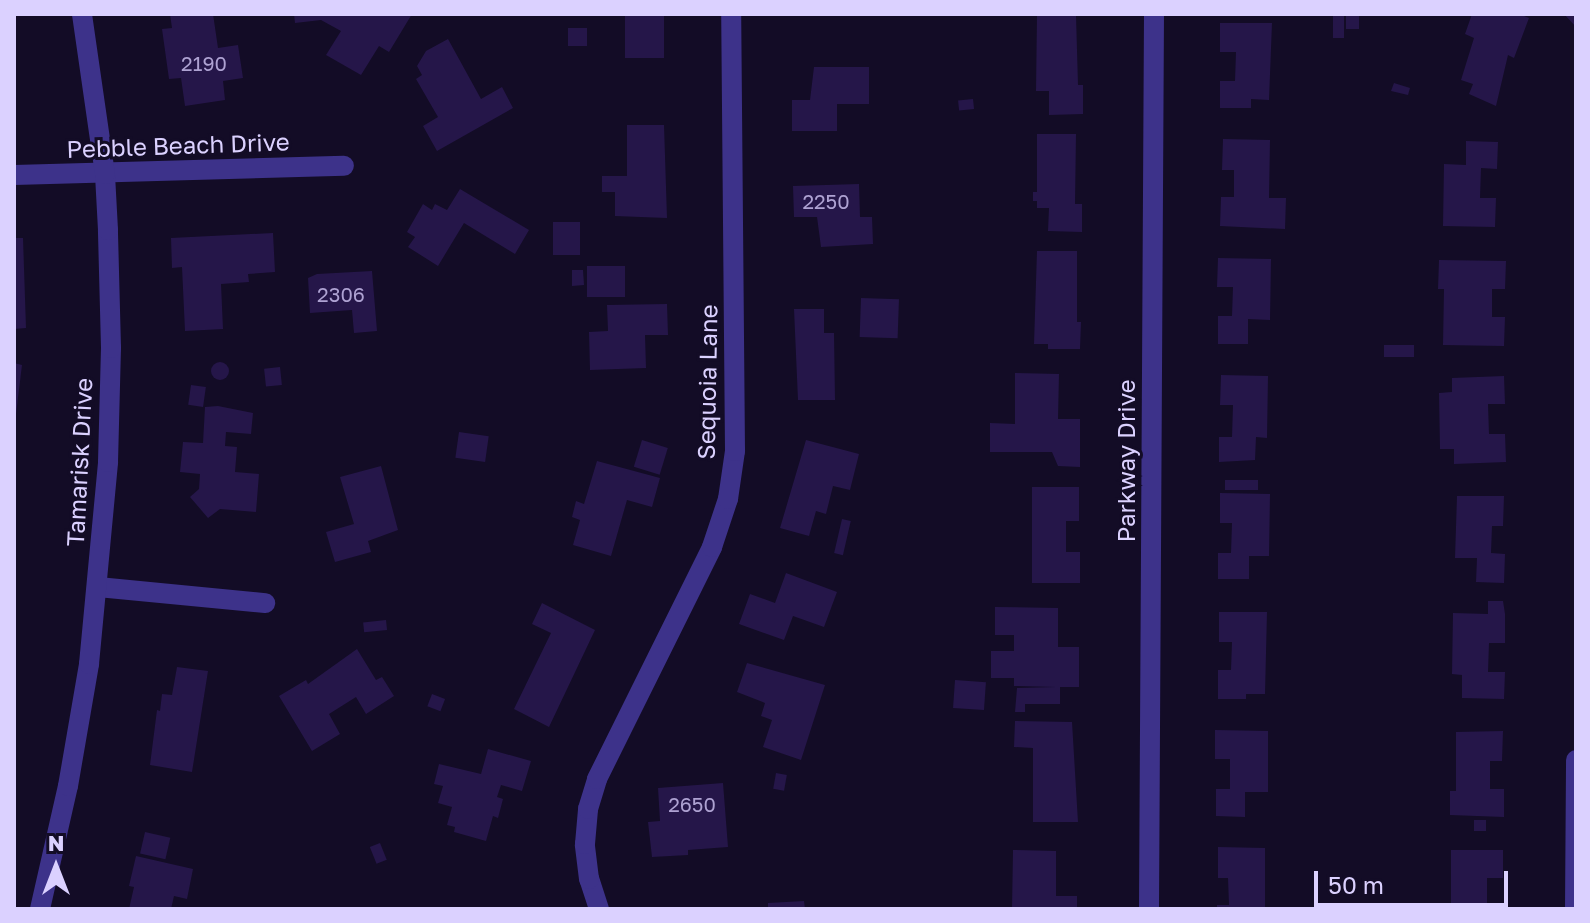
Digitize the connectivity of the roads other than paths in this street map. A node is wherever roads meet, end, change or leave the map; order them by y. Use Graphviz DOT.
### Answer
graph roads {
  1 [pos="82,14"];
  2 [pos="731,14"];
  3 [pos="1154,14"];
  4 [pos="344,166"];
  5 [pos="105,174"];
  6 [pos="14,175"];
  7 [pos="98,587"];
  8 [pos="265,603"];
  9 [pos="1576,760"];
  10 [pos="40,909"];
  11 [pos="599,909"];
  12 [pos="1149,909"];
  13 [pos="1575,909"];
  1 -- 5 [label="street, Tamarisk Drive"];
  2 -- 11 [label="street, Sequoia Lane"];
  3 -- 12 [label="street, Parkway Drive"];
  4 -- 5 [label="street, Pebble Beach Drive"];
  5 -- 6 [label="street, Pebble Beach Drive"];
  5 -- 7 [label="street, Tamarisk Drive"];
  7 -- 8 [label="street"];
  7 -- 10 [label="street, Tamarisk Drive"];
  9 -- 13 [label="street"];
}
